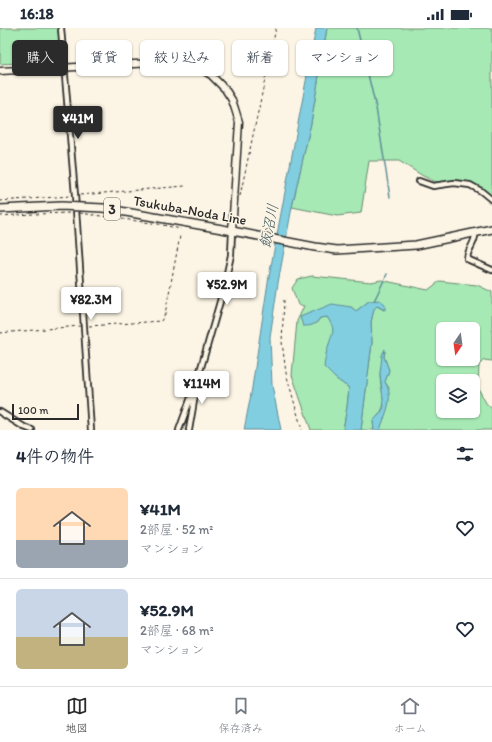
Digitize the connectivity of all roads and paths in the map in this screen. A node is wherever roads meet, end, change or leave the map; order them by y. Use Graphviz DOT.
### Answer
graph roads {
  1 [pos="61,28"];
  2 [pos="276,28"];
  3 [pos="62,40"];
  4 [pos="68,68"];
  5 [pos="12,70"];
  6 [pos="0,71"];
  7 [pos="65,76"];
  8 [pos="419,181"];
  9 [pos="185,186"];
  10 [pos="74,195"];
  11 [pos="492,200"];
  12 [pos="0,201"];
  13 [pos="233,204"];
  14 [pos="0,209"];
  15 [pos="75,214"];
  16 [pos="0,216"];
  17 [pos="181,229"];
  18 [pos="492,229"];
  19 [pos="232,230"];
  20 [pos="476,232"];
  21 [pos="180,236"];
  22 [pos="492,270"];
  23 [pos="284,300"];
  24 [pos="83,326"];
  25 [pos="0,332"];
  26 [pos="198,378"];
  27 [pos="0,412"];
  28 [pos="32,430"];
  29 [pos="91,430"];
  30 [pos="179,430"];
  31 [pos="189,430"];
  32 [pos="302,430"];
  1 -- 3 [label="street"];
  2 -- 13 [label="path"];
  4 -- 13 [label="street"];
  5 -- 6 [label="street"];
  7 -- 10 [label="street"];
  8 -- 11 [label="street"];
  9 -- 10 [label="path"];
  10 -- 12 [label="path"];
  10 -- 15 [label="street"];
  13 -- 19 [label="street"];
  14 -- 19 [label="main road, Tsukuba-Noda Line / 3, bridge"];
  15 -- 16 [label="path"];
  15 -- 17 [label="path"];
  15 -- 24 [label="street"];
  18 -- 20 [label="main road, Tsukuba-Noda Line / 3"];
  19 -- 20 [label="main road, Tsukuba-Noda Line / 3"];
  19 -- 26 [label="street"];
  20 -- 22 [label="street"];
  21 -- 24 [label="path"];
  23 -- 32 [label="path"];
  24 -- 25 [label="path"];
  24 -- 29 [label="street"];
  26 -- 30 [label="street"];
  26 -- 31 [label="street"];
  27 -- 28 [label="street"];
}
